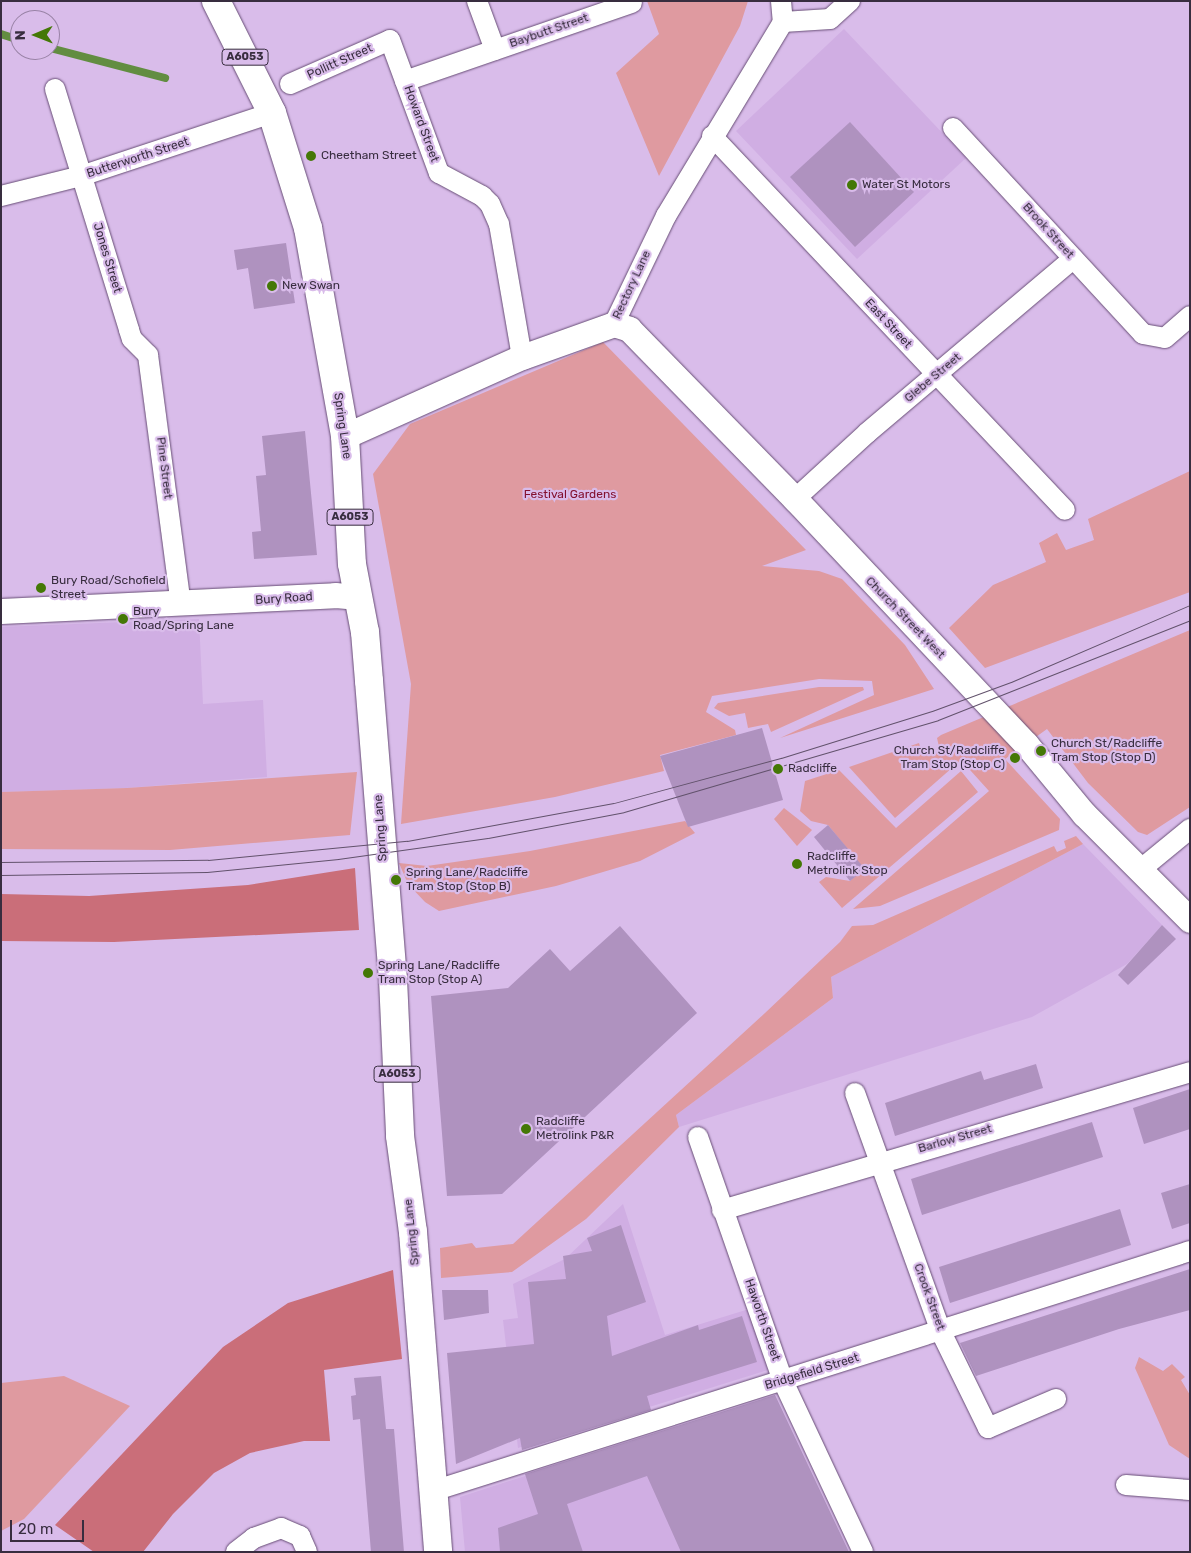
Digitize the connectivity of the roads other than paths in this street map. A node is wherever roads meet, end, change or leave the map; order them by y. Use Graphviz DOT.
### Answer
graph roads {
  1 [pos="216,1"];
  2 [pos="477,1"];
  3 [pos="781,1"];
  4 [pos="850,1"];
  5 [pos="632,3"];
  6 [pos="783,22"];
  7 [pos="390,40"];
  8 [pos="495,50"];
  9 [pos="405,81"];
  10 [pos="290,84"];
  11 [pos="55,89"];
  12 [pos="272,113"];
  13 [pos="954,128"];
  14 [pos="712,136"];
  15 [pos="81,176"];
  16 [pos="1,196"];
  17 [pos="1073,259"];
  18 [pos="1190,316"];
  19 [pos="614,324"];
  20 [pos="132,339"];
  21 [pos="522,358"];
  22 [pos="936,375"];
  23 [pos="345,436"];
  24 [pos="795,499"];
  25 [pos="1065,510"];
  26 [pos="356,598"];
  27 [pos="181,604"];
  28 [pos="1,610"];
  29 [pos="1190,829"];
  30 [pos="1140,870"];
  31 [pos="1190,920"];
  32 [pos="1190,1072"];
  33 [pos="854,1093"];
  34 [pos="698,1137"];
  35 [pos="880,1161"];
  36 [pos="722,1210"];
  37 [pos="1190,1251"];
  38 [pos="941,1332"];
  39 [pos="783,1381"];
  40 [pos="1056,1399"];
  41 [pos="1126,1485"];
  42 [pos="1190,1490"];
  43 [pos="433,1491"];
  44 [pos="236,1552"];
  45 [pos="307,1552"];
  46 [pos="438,1552"];
  47 [pos="863,1552"];
  1 -- 12 [label="main road, A6053"];
  2 -- 8 [label="street"];
  3 -- 6 [label="street"];
  4 -- 6 [label="street"];
  5 -- 8 [label="street, Baybutt Street"];
  6 -- 14 [label="street, Rectory Lane"];
  7 -- 9 [label="street, Howard Street"];
  7 -- 10 [label="street, Pollitt Street"];
  8 -- 9 [label="street, Baybutt Street"];
  9 -- 21 [label="street, Howard Street"];
  11 -- 15 [label="street, Jones Street"];
  12 -- 15 [label="street, Butterworth Street"];
  12 -- 23 [label="main road, Spring Lane / A6053"];
  13 -- 17 [label="street, Brook Street"];
  14 -- 19 [label="street, Rectory Lane"];
  14 -- 22 [label="street, East Street"];
  15 -- 16 [label="street, Butterworth Street"];
  15 -- 20 [label="street, Jones Street"];
  17 -- 18 [label="street, Brook Street"];
  17 -- 22 [label="street, Glebe Street"];
  19 -- 21 [label="street, Rectory Lane"];
  19 -- 24 [label="street, Church Street West"];
  20 -- 27 [label="street, Pine Street"];
  21 -- 23 [label="street, Rectory Lane"];
  22 -- 24 [label="street, Glebe Street"];
  22 -- 25 [label="street, East Street"];
  23 -- 26 [label="main road, Spring Lane / A6053"];
  24 -- 30 [label="street, Church Street West"];
  26 -- 27 [label="street, Bury Road"];
  26 -- 43 [label="main road, Spring Lane / A6053"];
  27 -- 28 [label="street, Bury Road"];
  29 -- 30 [label="street"];
  30 -- 31 [label="street, Church Street West"];
  32 -- 35 [label="street, Barlow Street"];
  33 -- 35 [label="street, Crook Street"];
  34 -- 36 [label="street, Haworth Street"];
  35 -- 36 [label="street, Barlow Street"];
  35 -- 38 [label="street, Crook Street"];
  36 -- 39 [label="street, Haworth Street"];
  37 -- 38 [label="street, Bridgefield Street"];
  38 -- 39 [label="street, Bridgefield Street"];
  38 -- 40 [label="street, Crook Street"];
  39 -- 43 [label="street, Bridgefield Street"];
  39 -- 47 [label="street, Haworth Street"];
  41 -- 42 [label="street"];
  43 -- 46 [label="main road, Spring Lane / A6053"];
  44 -- 45 [label="street"];
}
